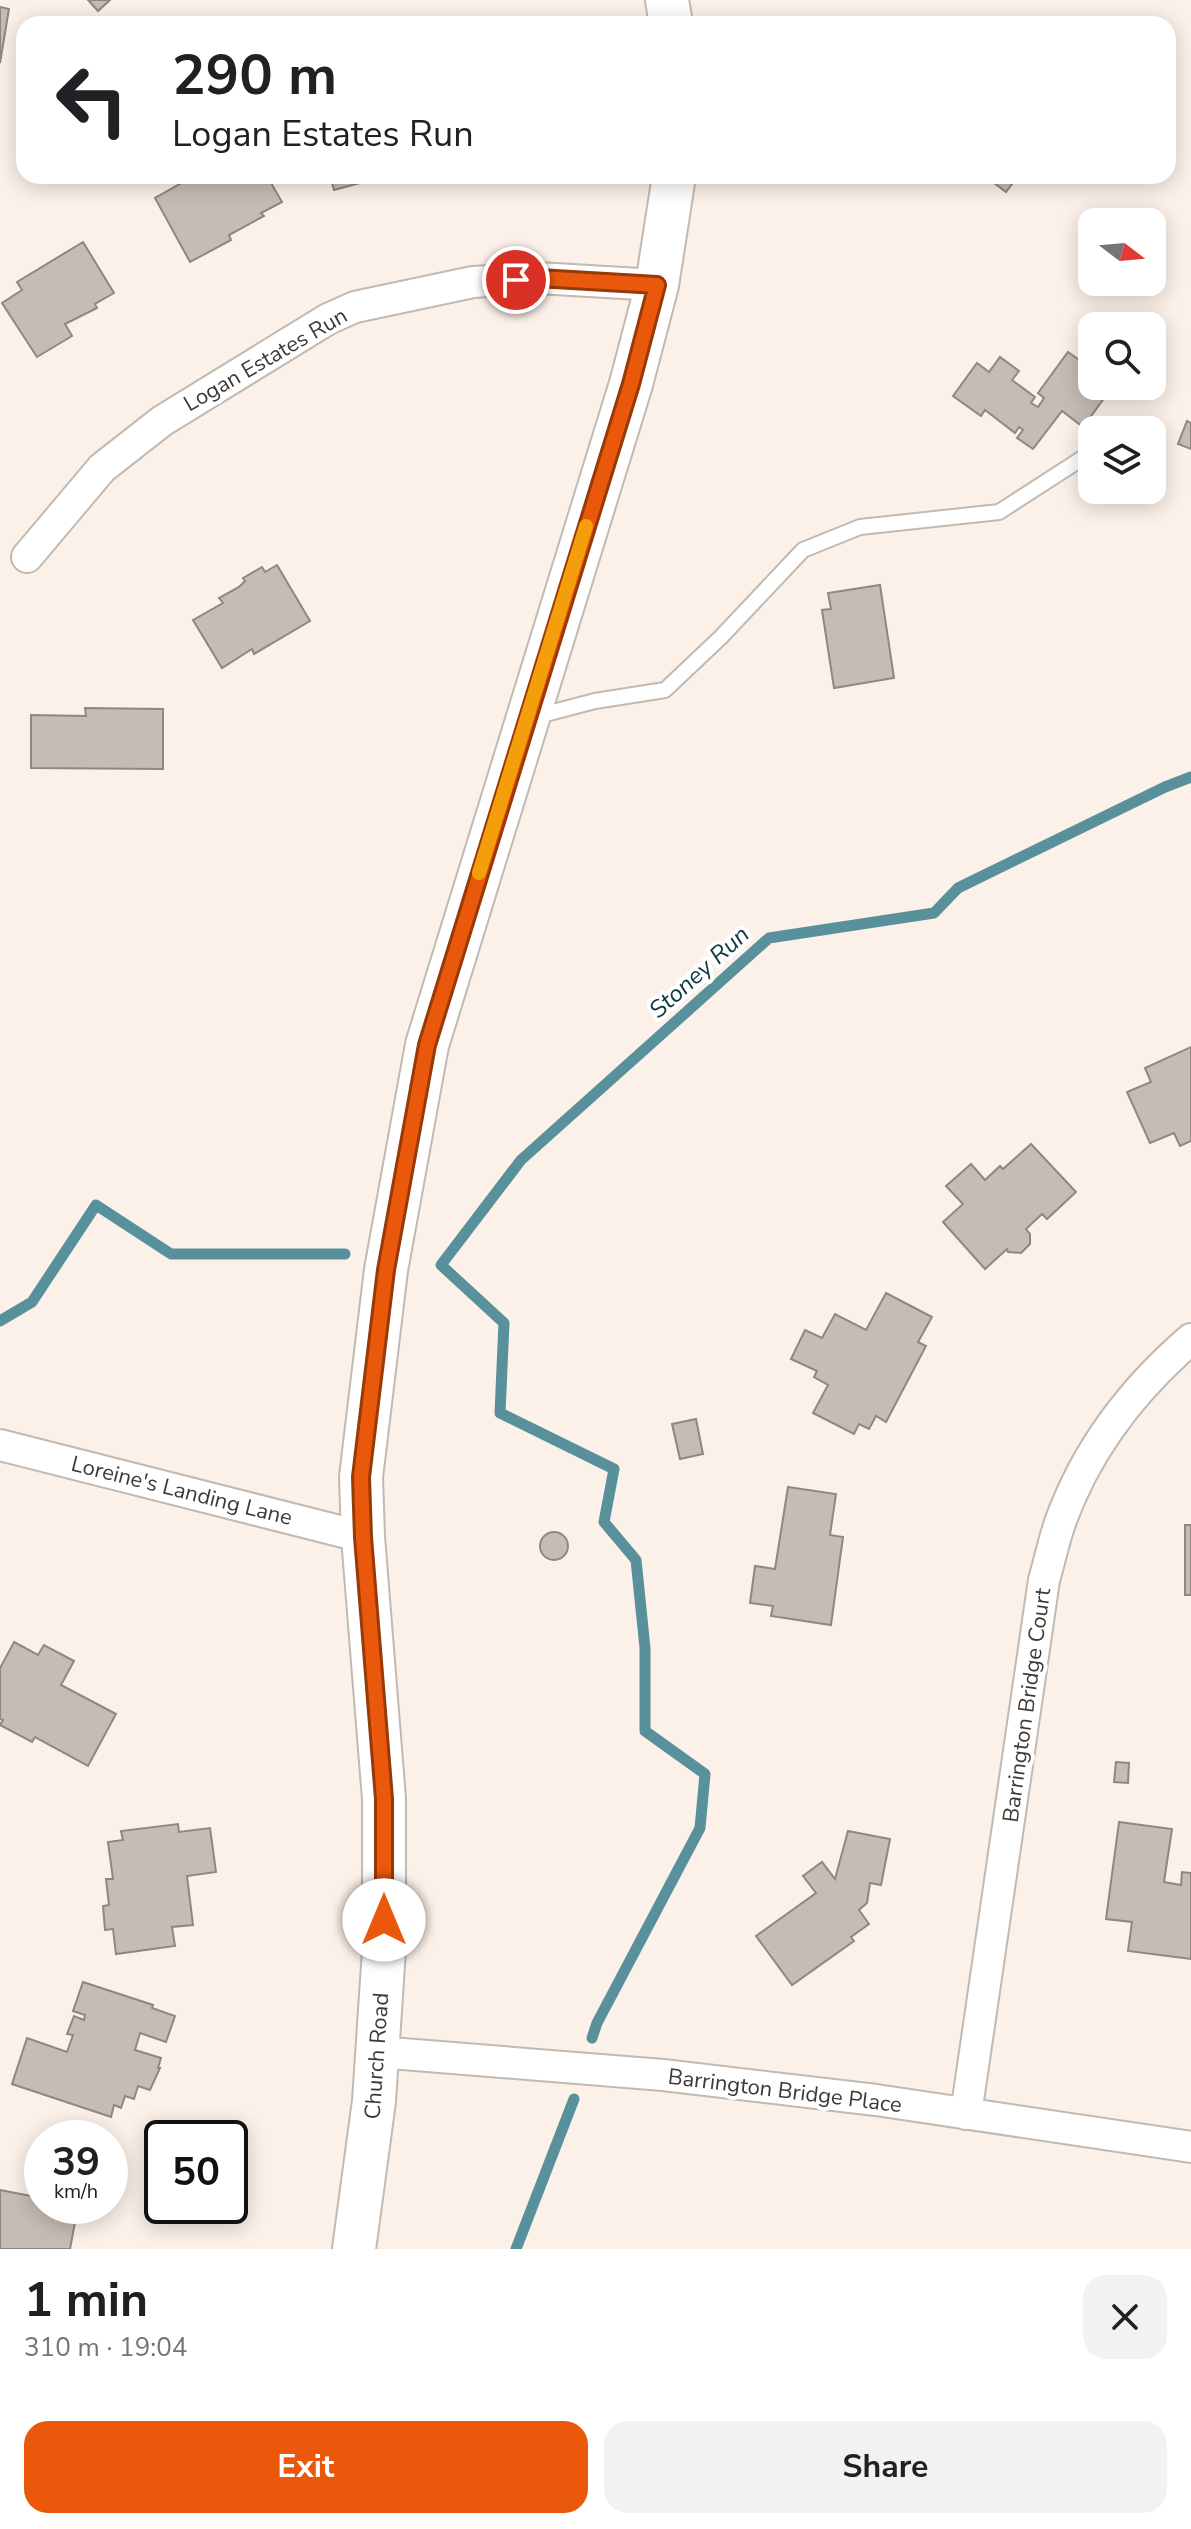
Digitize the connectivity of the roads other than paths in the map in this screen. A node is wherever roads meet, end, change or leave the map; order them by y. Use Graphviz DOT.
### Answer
graph roads {
  1 [pos="673,184"];
  2 [pos="657,285"];
  3 [pos="1078,461"];
  4 [pos="27,557"];
  5 [pos="526,719"];
  6 [pos="1191,1339"];
  7 [pos="0,1445"];
  8 [pos="363,1537"];
  9 [pos="378,2052"];
  10 [pos="966,2114"];
  11 [pos="1191,2147"];
  12 [pos="354,2249"];
  1 -- 2 [label="main road, Church Road"];
  2 -- 4 [label="street, Logan Estates Run"];
  2 -- 5 [label="main road, Church Road"];
  3 -- 5 [label="lane"];
  5 -- 8 [label="main road, Church Road"];
  6 -- 10 [label="street, Barrington Bridge Court"];
  7 -- 8 [label="street, Loreine's Landing Lane"];
  8 -- 9 [label="main road, Church Road"];
  9 -- 10 [label="street, Barrington Bridge Place"];
  9 -- 12 [label="main road, Church Road"];
  10 -- 11 [label="street, Barrington Bridge Place"];
}
